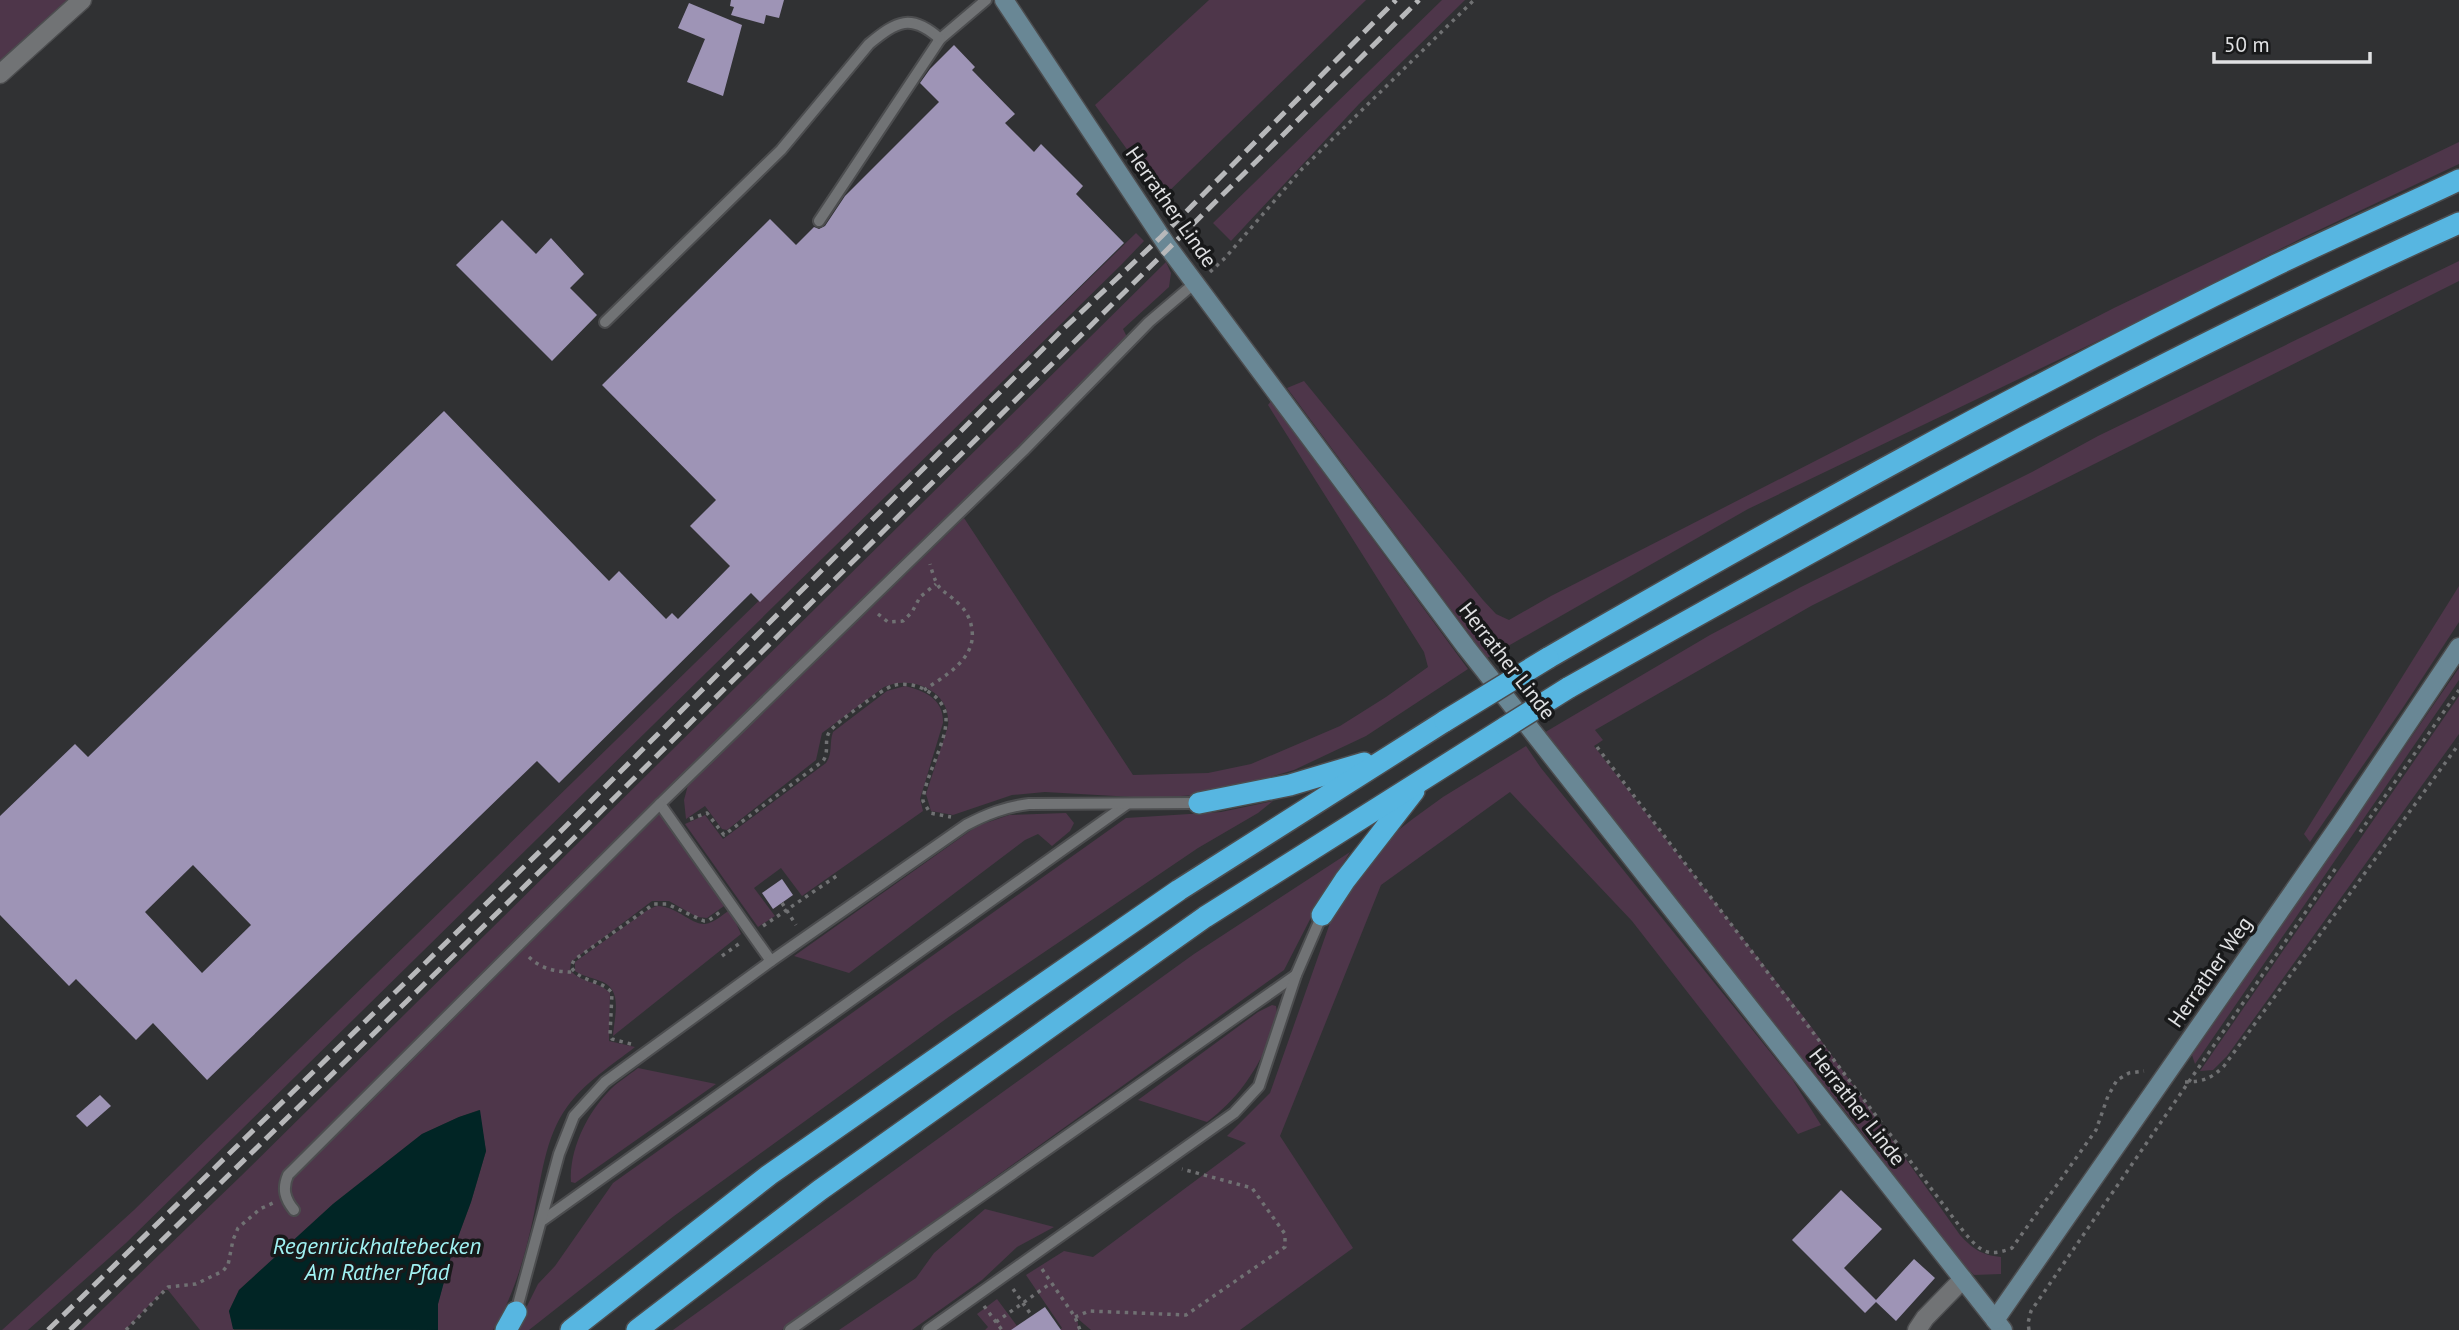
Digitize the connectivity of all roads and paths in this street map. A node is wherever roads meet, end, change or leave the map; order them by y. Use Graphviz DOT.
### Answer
graph roads {
  1 [pos="82,0"];
  2 [pos="986,0"];
  3 [pos="1003,0"];
  4 [pos="1474,0"];
  5 [pos="940,39"];
  6 [pos="0,74"];
  7 [pos="2459,180"];
  8 [pos="819,221"];
  9 [pos="2459,223"];
  10 [pos="1196,282"];
  11 [pos="605,322"];
  12 [pos="925,545"];
  13 [pos="936,584"];
  14 [pos="866,603"];
  15 [pos="2459,647"];
  16 [pos="924,690"];
  17 [pos="2459,690"];
  18 [pos="2452,699"];
  19 [pos="2458,704"];
  20 [pos="1598,747"];
  21 [pos="1393,754"];
  22 [pos="1423,779"];
  23 [pos="1199,803"];
  24 [pos="660,804"];
  25 [pos="1128,804"];
  26 [pos="966,825"];
  27 [pos="676,827"];
  28 [pos="2359,834"];
  29 [pos="2343,857"];
  30 [pos="838,876"];
  31 [pos="782,903"];
  32 [pos="731,905"];
  33 [pos="786,909"];
  34 [pos="1322,915"];
  35 [pos="753,933"];
  36 [pos="806,937"];
  37 [pos="522,943"];
  38 [pos="722,957"];
  39 [pos="771,961"];
  40 [pos="574,972"];
  41 [pos="1296,975"];
  42 [pos="648,1051"];
  43 [pos="1163,1164"];
  44 [pos="286,1196"];
  45 [pos="294,1210"];
  46 [pos="542,1220"];
  47 [pos="1964,1232"];
  48 [pos="1033,1256"];
  49 [pos="1004,1276"];
  50 [pos="1963,1279"];
  51 [pos="1051,1283"];
  52 [pos="976,1296"];
  53 [pos="1023,1303"];
  54 [pos="1032,1315"];
  55 [pos="1075,1317"];
  56 [pos="511,1321"];
  57 [pos="996,1322"];
  58 [pos="1999,1325"];
  59 [pos="126,1330"];
  60 [pos="571,1330"];
  61 [pos="638,1330"];
  62 [pos="790,1330"];
  63 [pos="928,1330"];
  64 [pos="1002,1330"];
  65 [pos="1080,1330"];
  66 [pos="1917,1330"];
  67 [pos="2029,1330"];
  1 -- 6 [label="street"];
  2 -- 5 [label="lane"];
  3 -- 10 [label="street, Herrather Linde"];
  4 -- 10 [label="path"];
  5 -- 8 [label="lane"];
  5 -- 11 [label="lane"];
  7 -- 21 [label="highway, bridge"];
  9 -- 22 [label="highway, bridge"];
  10 -- 12 [label="lane"];
  10 -- 50 [label="street, Herrather Linde"];
  12 -- 13 [label="path"];
  12 -- 14 [label="lane"];
  13 -- 14 [label="path"];
  13 -- 16 [label="path"];
  14 -- 24 [label="lane"];
  15 -- 58 [label="street, Herrather Weg"];
  16 -- 26 [label="path"];
  16 -- 27 [label="path"];
  17 -- 18 [label="path"];
  18 -- 19 [label="path"];
  18 -- 28 [label="path"];
  20 -- 47 [label="path"];
  21 -- 23 [label="highway"];
  21 -- 60 [label="highway"];
  22 -- 34 [label="highway"];
  22 -- 61 [label="highway"];
  23 -- 25 [label="lane"];
  24 -- 27 [label="lane"];
  24 -- 37 [label="lane"];
  25 -- 26 [label="lane"];
  25 -- 46 [label="lane"];
  26 -- 36 [label="lane"];
  27 -- 32 [label="lane"];
  29 -- 67 [label="path"];
  30 -- 33 [label="path"];
  31 -- 33 [label="path"];
  32 -- 35 [label="lane"];
  32 -- 40 [label="path"];
  33 -- 35 [label="path"];
  33 -- 36 [label="path"];
  34 -- 41 [label="lane"];
  35 -- 38 [label="path"];
  35 -- 39 [label="lane"];
  36 -- 39 [label="lane"];
  37 -- 40 [label="path"];
  37 -- 44 [label="lane"];
  39 -- 42 [label="lane"];
  40 -- 42 [label="path"];
  41 -- 43 [label="lane"];
  41 -- 62 [label="lane"];
  42 -- 46 [label="lane"];
  43 -- 48 [label="lane"];
  43 -- 55 [label="path"];
  44 -- 45 [label="lane"];
  44 -- 59 [label="path"];
  46 -- 56 [label="lane"];
  48 -- 49 [label="lane"];
  48 -- 51 [label="path"];
  49 -- 52 [label="lane"];
  49 -- 53 [label="path"];
  50 -- 58 [label="street, Herrather Linde"];
  50 -- 66 [label="street"];
  51 -- 53 [label="path"];
  51 -- 55 [label="path"];
  52 -- 57 [label="path"];
  52 -- 63 [label="lane"];
  53 -- 54 [label="path"];
  53 -- 57 [label="path"];
  55 -- 65 [label="path"];
  57 -- 64 [label="path"];
}
